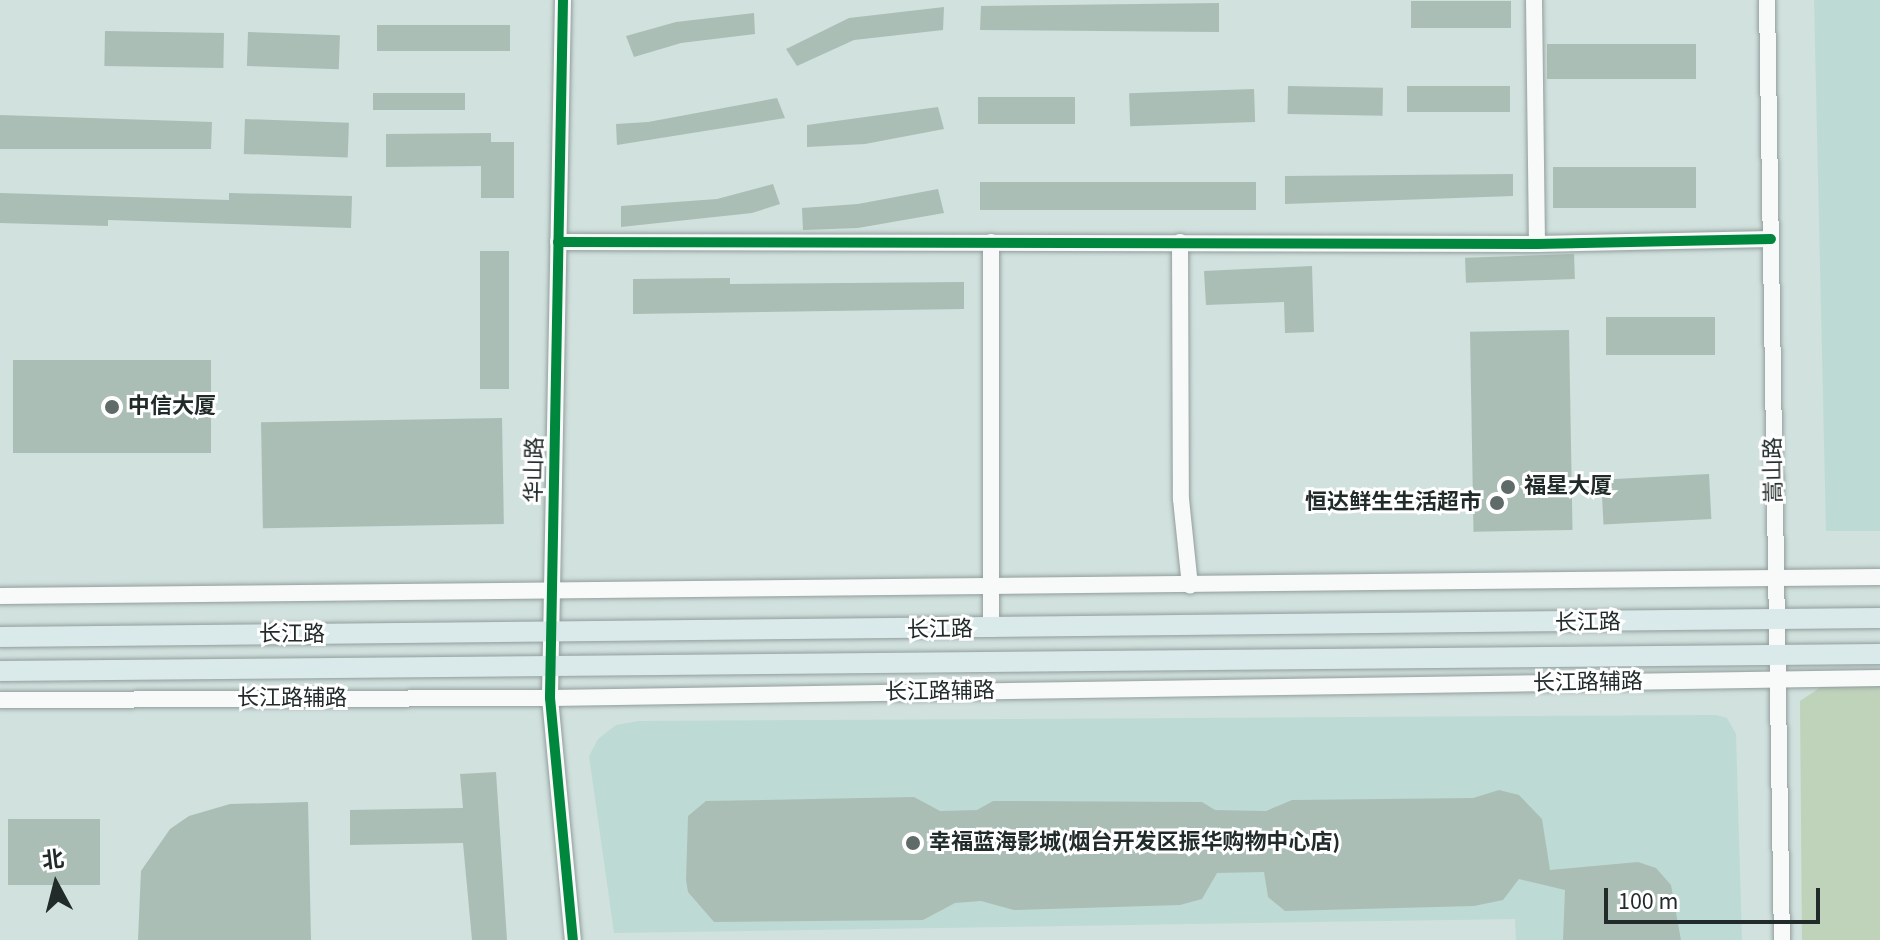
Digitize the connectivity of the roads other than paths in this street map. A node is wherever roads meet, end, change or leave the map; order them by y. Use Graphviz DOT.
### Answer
graph roads {
  1 [pos="563,0"];
  2 [pos="1534,0"];
  3 [pos="1767,0"];
  4 [pos="1771,239"];
  5 [pos="558,242"];
  6 [pos="991,242"];
  7 [pos="1180,242"];
  8 [pos="1537,244"];
  9 [pos="1880,577"];
  10 [pos="1776,579"];
  11 [pos="1190,586"];
  12 [pos="991,588"];
  13 [pos="553,592"];
  14 [pos="0,596"];
  15 [pos="1880,618"];
  16 [pos="1777,621"];
  17 [pos="991,629"];
  18 [pos="554,634"];
  19 [pos="0,637"];
  20 [pos="1880,654"];
  21 [pos="1777,656"];
  22 [pos="550,668"];
  23 [pos="0,671"];
  24 [pos="1880,678"];
  25 [pos="1777,681"];
  26 [pos="550,698"];
  27 [pos="0,700"];
  28 [pos="573,940"];
  29 [pos="1782,940"];
  1 -- 5 [label="street, 华山路"];
  2 -- 8 [label="street"];
  3 -- 4 [label="street, 嵩山路"];
  4 -- 8 [label="street"];
  4 -- 10 [label="street, 嵩山路"];
  5 -- 6 [label="street"];
  5 -- 13 [label="street, 华山路"];
  6 -- 7 [label="street"];
  6 -- 12 [label="street"];
  7 -- 8 [label="street"];
  7 -- 11 [label="street"];
  9 -- 10 [label="street"];
  10 -- 11 [label="street"];
  10 -- 16 [label="street, 嵩山路"];
  11 -- 12 [label="street"];
  12 -- 13 [label="street"];
  12 -- 17 [label="street"];
  13 -- 14 [label="street"];
  13 -- 18 [label="street, 华山路"];
  15 -- 16 [label="main road, 长江路"];
  16 -- 17 [label="main road, 长江路"];
  16 -- 21 [label="street, 嵩山路"];
  17 -- 18 [label="main road, 长江路"];
  18 -- 19 [label="main road, 长江路"];
  18 -- 22 [label="street, 华山路"];
  20 -- 21 [label="main road, 长江路"];
  21 -- 22 [label="main road, 长江路"];
  21 -- 25 [label="street, 嵩山路"];
  22 -- 23 [label="main road, 长江路"];
  22 -- 26 [label="street, 华山路"];
  24 -- 25 [label="street, 长江路辅路"];
  25 -- 26 [label="street, 长江路辅路"];
  25 -- 29 [label="street, 嵩山路"];
  26 -- 27 [label="street, 长江路辅路"];
  26 -- 28 [label="street, 华山路"];
}
